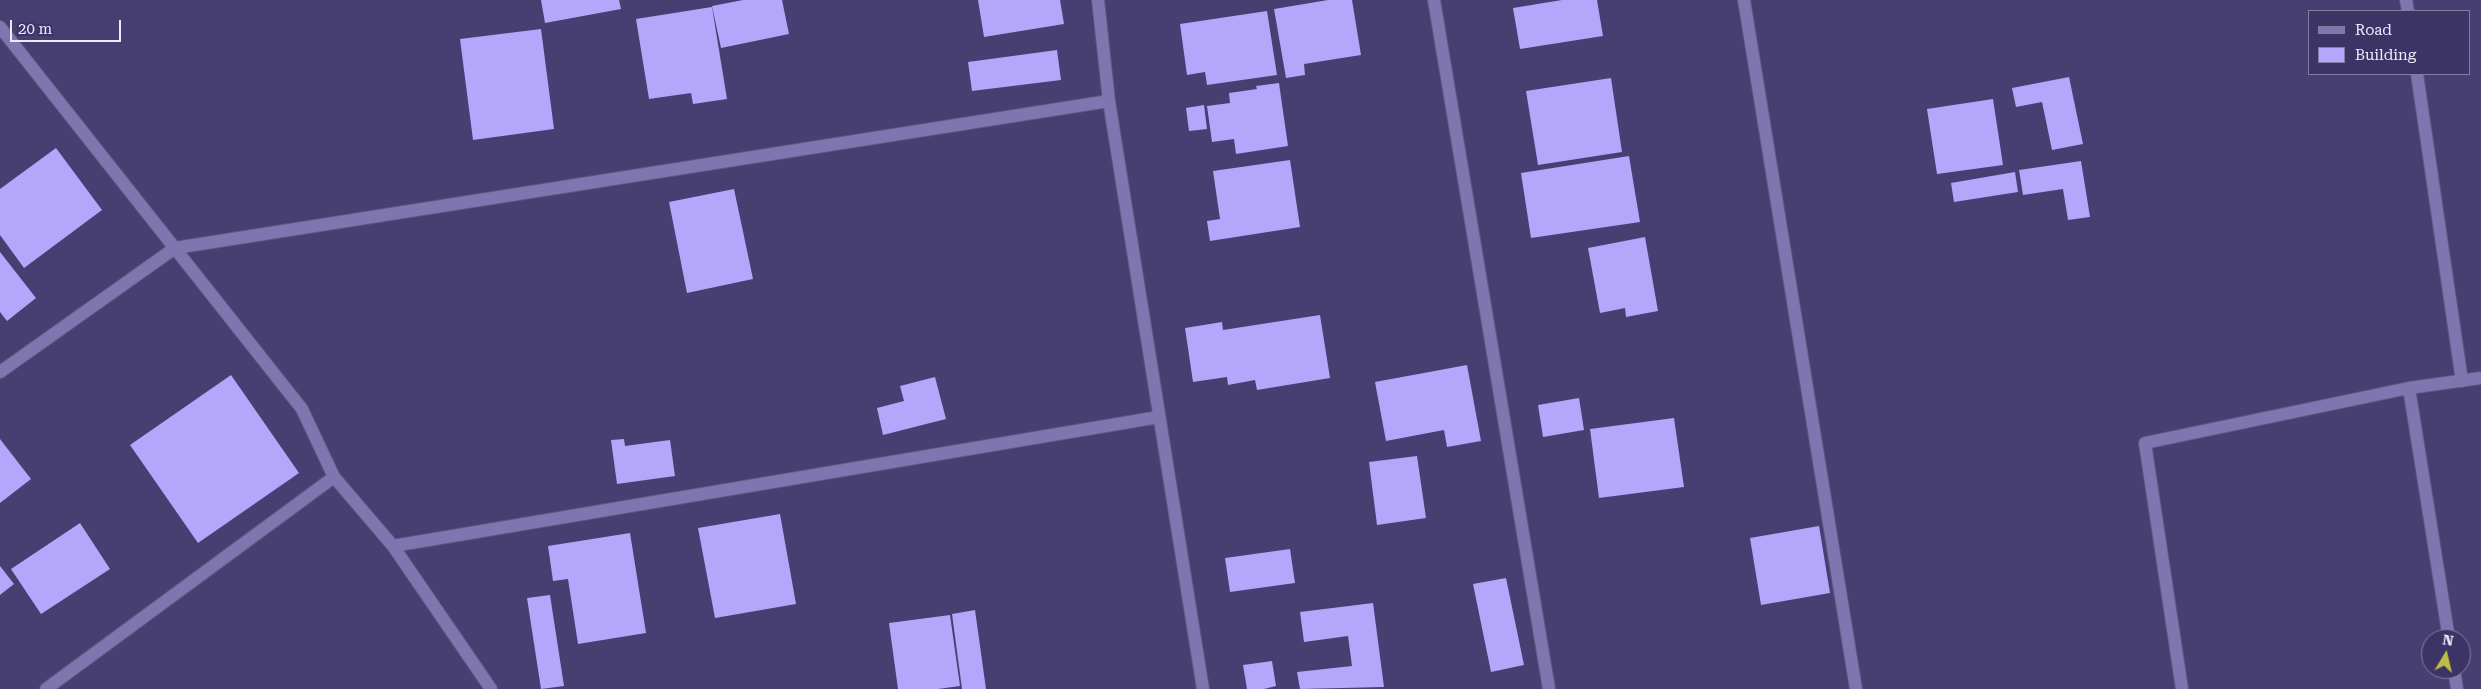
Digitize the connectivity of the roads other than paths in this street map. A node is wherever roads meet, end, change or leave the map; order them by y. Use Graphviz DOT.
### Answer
graph roads {
  1 [pos="1098,0"];
  2 [pos="1434,0"];
  3 [pos="1744,0"];
  4 [pos="0,27"];
  5 [pos="2417,75"];
  6 [pos="1109,101"];
  7 [pos="174,248"];
  8 [pos="0,372"];
  9 [pos="2481,378"];
  10 [pos="2462,381"];
  11 [pos="2409,388"];
  12 [pos="1159,417"];
  13 [pos="334,477"];
  14 [pos="392,546"];
  15 [pos="2447,629"];
  16 [pos="46,689"];
  17 [pos="491,689"];
  18 [pos="1203,689"];
  19 [pos="1549,689"];
  20 [pos="1856,689"];
  21 [pos="2182,689"];
  1 -- 6 [label="street"];
  2 -- 19 [label="street"];
  3 -- 20 [label="street"];
  4 -- 7 [label="street"];
  5 -- 10 [label="street"];
  6 -- 7 [label="street"];
  6 -- 12 [label="street"];
  7 -- 8 [label="street"];
  7 -- 13 [label="street"];
  9 -- 10 [label="street"];
  10 -- 11 [label="street"];
  11 -- 15 [label="street"];
  11 -- 21 [label="street"];
  12 -- 14 [label="street"];
  12 -- 18 [label="street"];
  13 -- 14 [label="street"];
  13 -- 16 [label="street"];
  14 -- 17 [label="street"];
}
